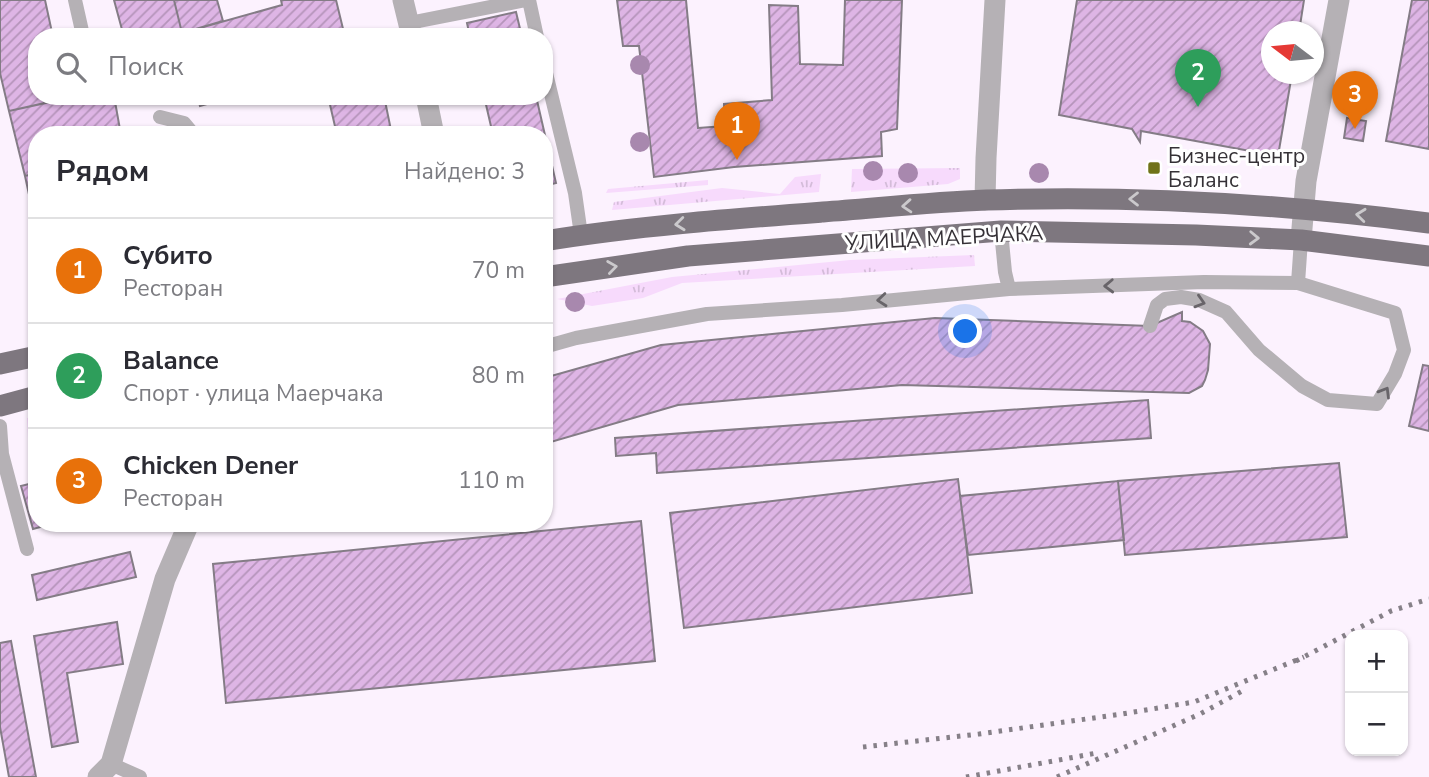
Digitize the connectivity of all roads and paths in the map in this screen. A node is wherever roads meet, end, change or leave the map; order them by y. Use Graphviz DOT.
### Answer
graph roads {
  1 [pos="75,0"];
  2 [pos="403,0"];
  3 [pos="527,0"];
  4 [pos="995,0"];
  5 [pos="1339,0"];
  6 [pos="452,6"];
  7 [pos="81,28"];
  8 [pos="410,28"];
  9 [pos="414,28"];
  10 [pos="535,28"];
  11 [pos="553,102"];
  12 [pos="428,105"];
  13 [pos="160,117"];
  14 [pos="186,126"];
  15 [pos="432,126"];
  16 [pos="985,200"];
  17 [pos="1302,209"];
  18 [pos="1429,223"];
  19 [pos="1001,231"];
  20 [pos="581,235"];
  21 [pos="553,240"];
  22 [pos="1301,240"];
  23 [pos="1429,256"];
  24 [pos="553,275"];
  25 [pos="1298,283"];
  26 [pos="1009,289"];
  27 [pos="1150,326"];
  28 [pos="553,344"];
  29 [pos="28,358"];
  30 [pos="0,364"];
  31 [pos="28,398"];
  32 [pos="0,406"];
  33 [pos="0,426"];
  34 [pos="185,532"];
  35 [pos="27,549"];
  36 [pos="105,771"];
  37 [pos="140,777"];
  1 -- 7 [label="lane"];
  2 -- 8 [label="street"];
  3 -- 6 [label="lane"];
  3 -- 10 [label="lane"];
  4 -- 16 [label="street"];
  5 -- 17 [label="street"];
  6 -- 9 [label="lane"];
  11 -- 20 [label="lane"];
  12 -- 15 [label="street"];
  13 -- 14 [label="lane"];
  17 -- 16 [label="main road, УЛИЦА МАЕРЧАКА, one-way"];
  16 -- 20 [label="main road, УЛИЦА МАЕРЧАКА, one-way"];
  18 -- 17 [label="main road, УЛИЦА МАЕРЧАКА, one-way"];
  17 -- 22 [label="street"];
  19 -- 22 [label="main road, УЛИЦА МАЕРЧАКА, one-way"];
  24 -- 19 [label="main road, УЛИЦА МАЕРЧАКА, one-way"];
  19 -- 26 [label="lane"];
  20 -- 21 [label="main road, УЛИЦА МАЕРЧАКА"];
  22 -- 23 [label="main road, УЛИЦА МАЕРЧАКА"];
  22 -- 25 [label="lane"];
  25 -- 26 [label="lane, one-way"];
  27 -- 25 [label="lane, one-way"];
  26 -- 28 [label="lane, one-way"];
  29 -- 30 [label="main road"];
  31 -- 32 [label="main road"];
  33 -- 35 [label="lane"];
  34 -- 36 [label="street"];
  36 -- 37 [label="lane"];
}
